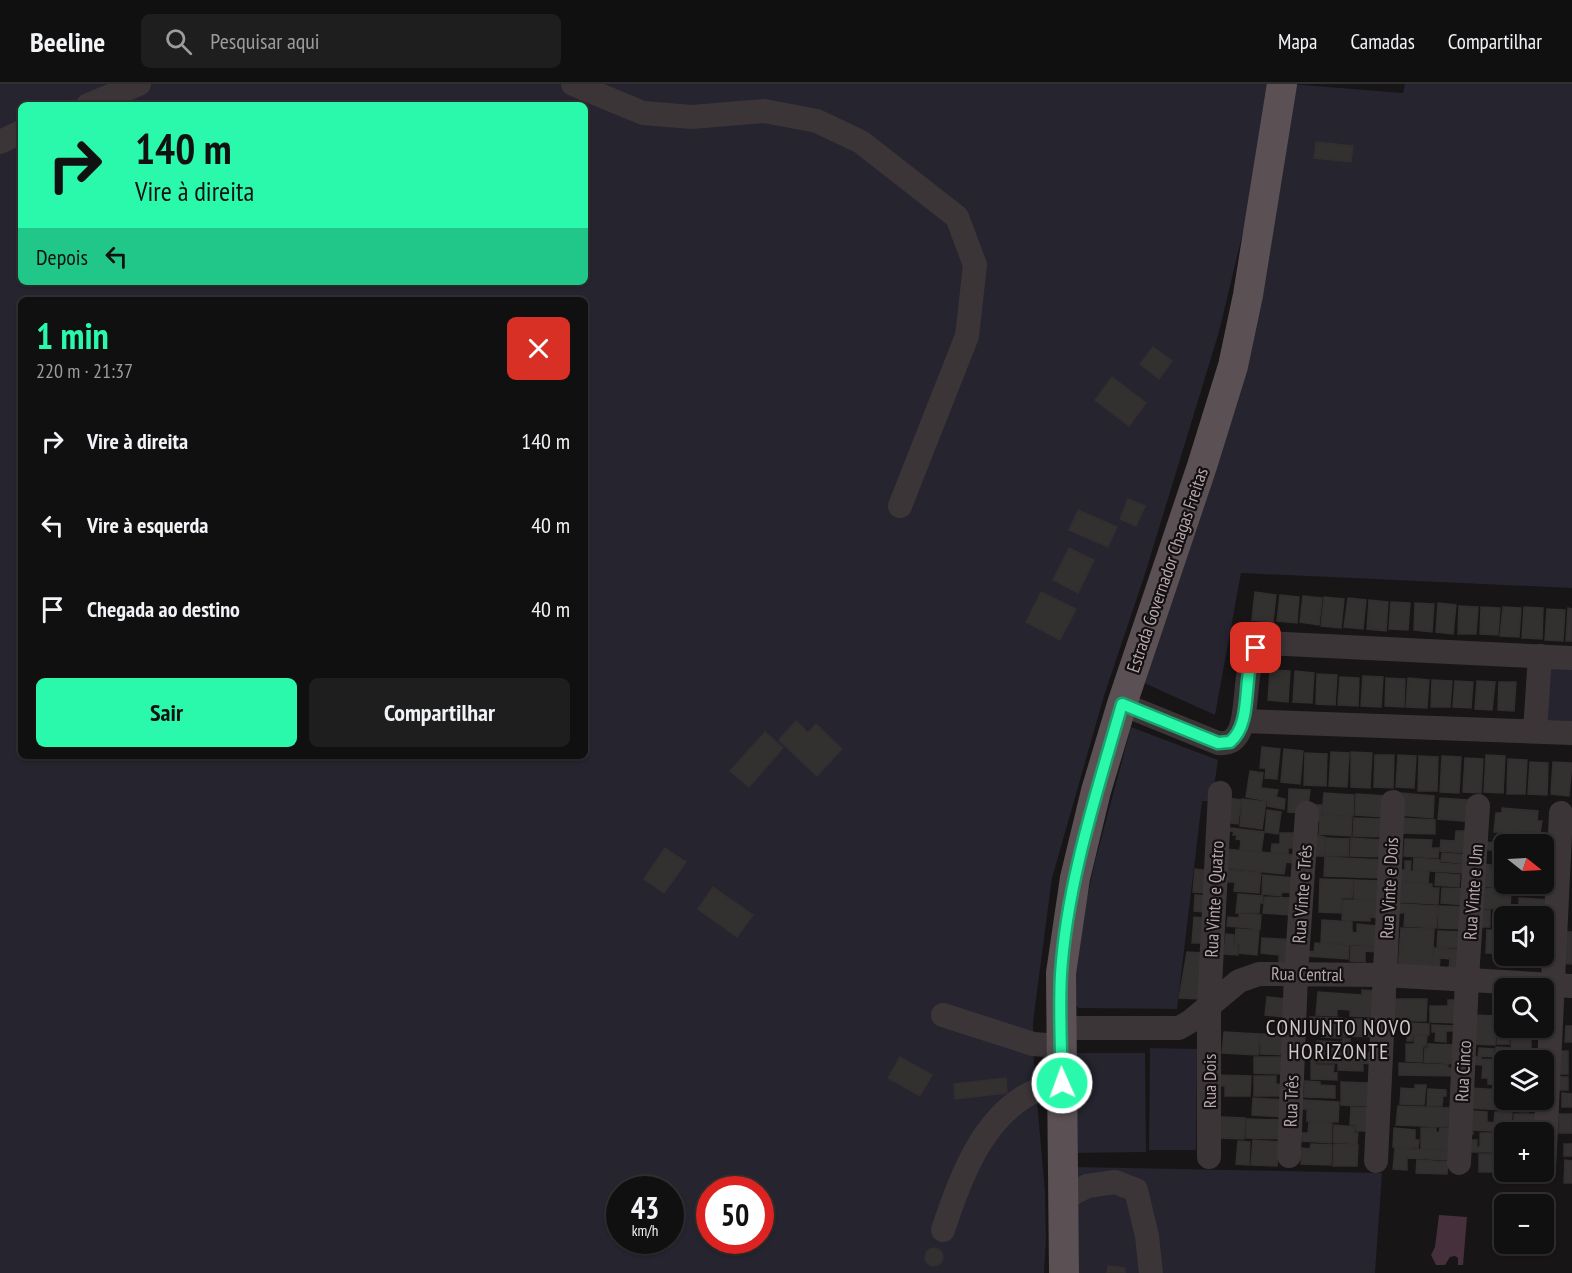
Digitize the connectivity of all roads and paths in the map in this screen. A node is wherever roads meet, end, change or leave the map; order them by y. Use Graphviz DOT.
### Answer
graph roads {
  1 [pos="139,84"];
  2 [pos="573,84"];
  3 [pos="1282,84"];
  4 [pos="95,102"];
  5 [pos="18,133"];
  6 [pos="0,142"];
  7 [pos="900,506"];
  8 [pos="1540,656"];
  9 [pos="1572,658"];
  10 [pos="1122,704"];
  11 [pos="1243,721"];
  12 [pos="1535,731"];
  13 [pos="1572,733"];
  14 [pos="1220,792"];
  15 [pos="1393,802"];
  16 [pos="1478,806"];
  17 [pos="1307,813"];
  18 [pos="1561,813"];
  19 [pos="1296,974"];
  20 [pos="1384,975"];
  21 [pos="1467,979"];
  22 [pos="1562,985"];
  23 [pos="1209,1005"];
  24 [pos="944,1015"];
  25 [pos="1061,1037"];
  26 [pos="1062,1083"];
  27 [pos="1549,1122"];
  28 [pos="1289,1156"];
  29 [pos="1209,1157"];
  30 [pos="1376,1161"];
  31 [pos="1459,1163"];
  32 [pos="1064,1198"];
  33 [pos="943,1230"];
  34 [pos="1064,1273"];
  35 [pos="1151,1273"];
  1 -- 4 [label="street"];
  2 -- 7 [label="street"];
  3 -- 10 [label="main road, Estrada Governador Chagas Freitas"];
  5 -- 6 [label="street"];
  8 -- 9 [label="street"];
  8 -- 11 [label="street"];
  8 -- 12 [label="street"];
  10 -- 11 [label="street"];
  10 -- 25 [label="main road, Estrada Governador Chagas Freitas"];
  11 -- 12 [label="street"];
  12 -- 13 [label="street"];
  14 -- 23 [label="street, Rua Vinte e Quatro"];
  15 -- 20 [label="street, Rua Vinte e Dois"];
  16 -- 21 [label="street, Rua Vinte e Um"];
  17 -- 19 [label="street, Rua Vinte e Três"];
  18 -- 22 [label="street"];
  19 -- 20 [label="street, Rua Central"];
  19 -- 23 [label="street, Rua Central"];
  19 -- 28 [label="street, Rua Três"];
  20 -- 21 [label="street, Rua Central"];
  20 -- 30 [label="street, Rua Vinte e Dois"];
  21 -- 22 [label="street, Rua Central"];
  21 -- 31 [label="street, Rua Cinco"];
  22 -- 27 [label="street"];
  23 -- 25 [label="street, Rua Central"];
  23 -- 29 [label="street, Rua Dois"];
  24 -- 25 [label="street, Rua Central"];
  25 -- 26 [label="main road, Estrada Governador Chagas Freitas"];
  26 -- 32 [label="main road, Estrada Governador Chagas Freitas"];
  26 -- 33 [label="street"];
  32 -- 34 [label="main road, Estrada Governador Chagas Freitas"];
  32 -- 35 [label="street"];
}
